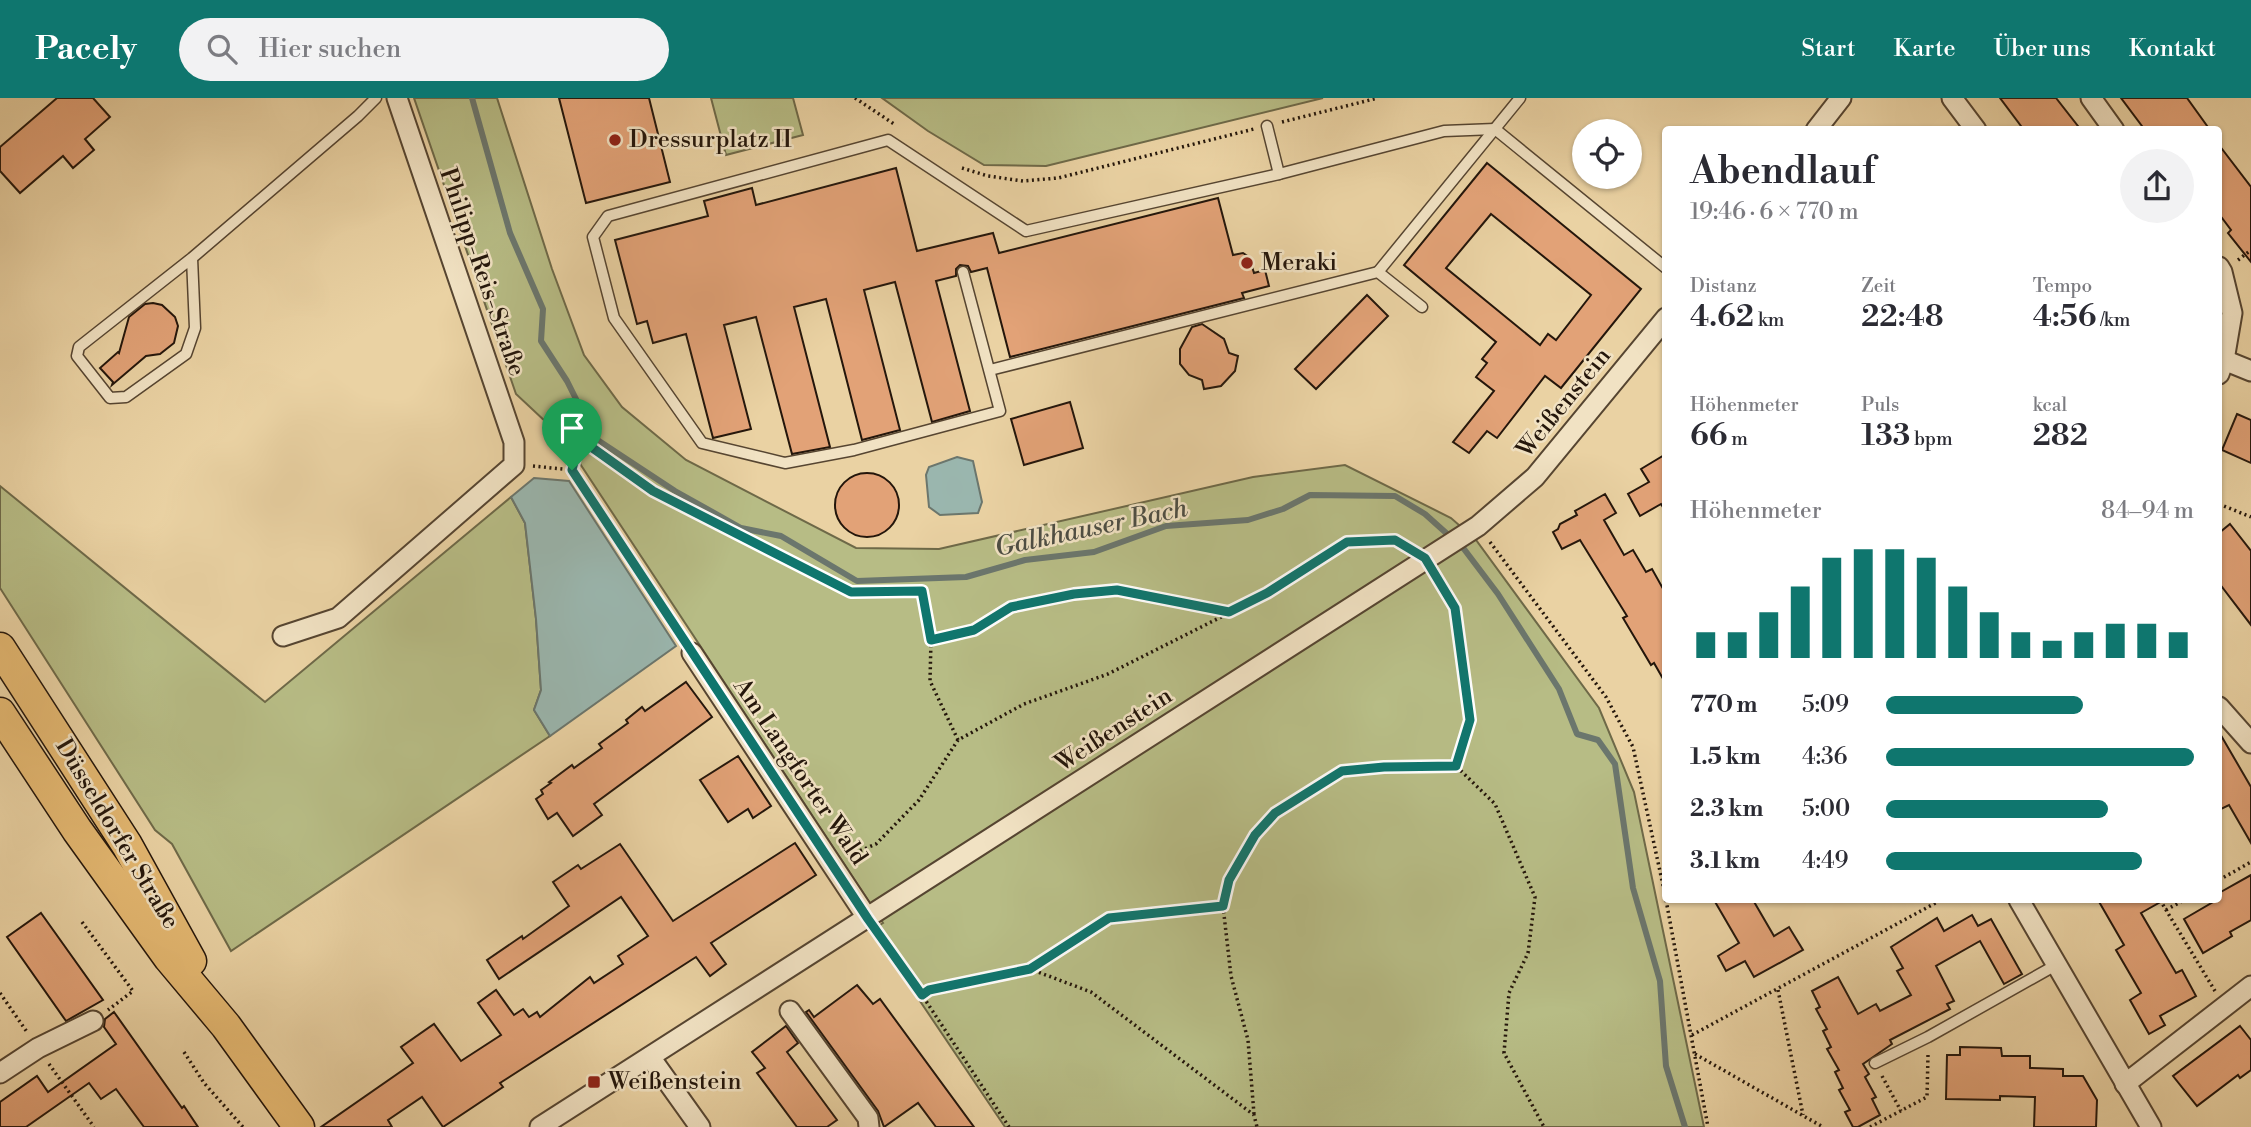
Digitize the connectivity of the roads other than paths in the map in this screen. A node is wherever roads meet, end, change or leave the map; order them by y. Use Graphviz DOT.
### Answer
graph roads {
  1 [pos="376,98"];
  2 [pos="397,98"];
  3 [pos="1520,98"];
  4 [pos="1841,98"];
  5 [pos="1952,98"];
  6 [pos="2091,98"];
  7 [pos="1267,126"];
  8 [pos="1819,126"];
  9 [pos="1973,126"];
  10 [pos="2112,126"];
  11 [pos="1495,129"];
  12 [pos="1279,174"];
  13 [pos="192,258"];
  14 [pos="1662,265"];
  15 [pos="963,272"];
  16 [pos="1378,272"];
  17 [pos="2222,272"];
  18 [pos="1422,307"];
  19 [pos="1662,323"];
  20 [pos="2222,359"];
  21 [pos="2222,364"];
  22 [pos="990,370"];
  23 [pos="2251,371"];
  24 [pos="283,636"];
  25 [pos="0,648"];
  26 [pos="692,653"];
  27 [pos="2222,710"];
  28 [pos="0,713"];
  29 [pos="2251,743"];
  30 [pos="2021,903"];
  31 [pos="868,919"];
  32 [pos="2056,965"];
  33 [pos="2251,986"];
  34 [pos="790,1011"];
  35 [pos="93,1021"];
  36 [pos="226,1026"];
  37 [pos="650,1056"];
  38 [pos="1875,1063"];
  39 [pos="0,1073"];
  40 [pos="2125,1084"];
  41 [pos="299,1127"];
  42 [pos="540,1127"];
  43 [pos="700,1127"];
  44 [pos="869,1127"];
  45 [pos="2151,1127"];
  1 -- 13 [label="lane"];
  2 -- 24 [label="street, Philipp-Reis-Straße"];
  3 -- 11 [label="lane"];
  4 -- 8 [label="street"];
  5 -- 9 [label="street"];
  6 -- 10 [label="street"];
  7 -- 12 [label="lane"];
  11 -- 12 [label="lane"];
  11 -- 14 [label="lane"];
  11 -- 16 [label="lane"];
  12 -- 22 [label="lane"];
  13 -- 13 [label="lane"];
  15 -- 22 [label="lane"];
  16 -- 18 [label="lane"];
  16 -- 22 [label="lane"];
  17 -- 20 [label="street"];
  19 -- 31 [label="street, Weißenstein"];
  21 -- 23 [label="street"];
  25 -- 36 [label="main road, Düsseldorfer Straße"];
  26 -- 31 [label="street, Am Langforter Wald"];
  27 -- 29 [label="street"];
  28 -- 36 [label="main road, Düsseldorfer Straße"];
  30 -- 32 [label="street"];
  31 -- 37 [label="street, Weißenstein"];
  32 -- 38 [label="lane"];
  32 -- 40 [label="street"];
  33 -- 40 [label="street"];
  34 -- 44 [label="street"];
  35 -- 39 [label="street"];
  36 -- 41 [label="main road, Düsseldorfer Straße"];
  37 -- 42 [label="street, Weißenstein"];
  37 -- 43 [label="street"];
  40 -- 45 [label="street"];
}
